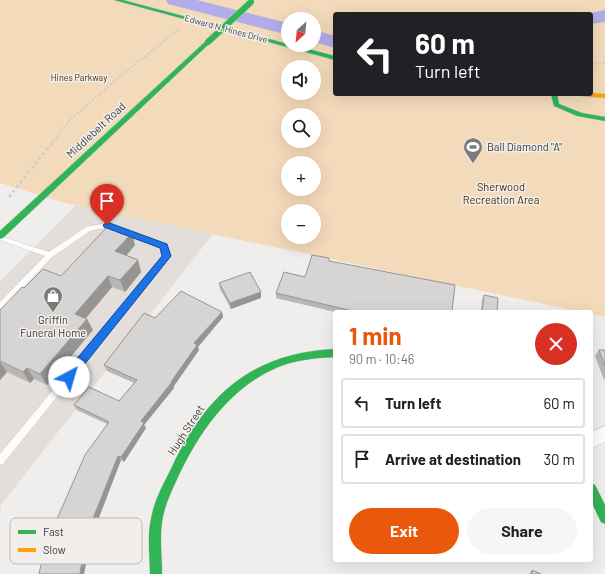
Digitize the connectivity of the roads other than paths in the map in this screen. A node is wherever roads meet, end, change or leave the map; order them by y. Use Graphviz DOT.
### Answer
graph roads {
  1 [pos="117,0"];
  2 [pos="252,1"];
  3 [pos="333,57"];
  4 [pos="593,95"];
  5 [pos="554,96"];
  6 [pos="605,96"];
  7 [pos="605,119"];
  8 [pos="0,237"];
  9 [pos="50,255"];
  10 [pos="0,308"];
  11 [pos="333,353"];
  12 [pos="605,434"];
  13 [pos="593,439"];
  14 [pos="0,461"];
  15 [pos="593,493"];
  16 [pos="605,518"];
  17 [pos="156,574"];
  1 -- 3 [label="street, Edward N. Hines Drive"];
  2 -- 8 [label="street, Middlebelt Road, bridge"];
  4 -- 6 [label="street"];
  5 -- 7 [label="street"];
  8 -- 9 [label="lane"];
  9 -- 10 [label="lane"];
  9 -- 14 [label="lane"];
  11 -- 17 [label="street, Hugh Street"];
  12 -- 13 [label="street"];
  15 -- 16 [label="street"];
}
